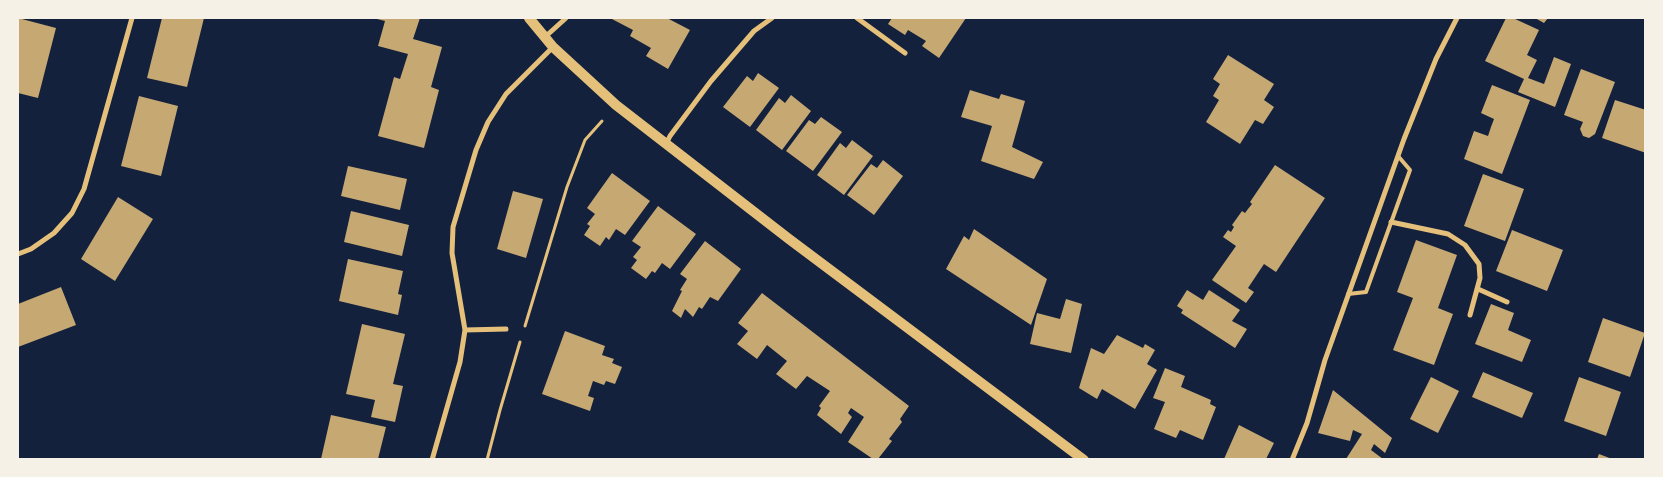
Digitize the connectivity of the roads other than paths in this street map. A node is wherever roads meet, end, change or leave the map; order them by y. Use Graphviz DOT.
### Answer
graph roads {
  1 [pos="132,18"];
  2 [pos="529,18"];
  3 [pos="566,18"];
  4 [pos="772,18"];
  5 [pos="856,18"];
  6 [pos="1458,18"];
  7 [pos="545,37"];
  8 [pos="553,47"];
  9 [pos="905,53"];
  10 [pos="666,144"];
  11 [pos="1398,156"];
  12 [pos="1391,222"];
  13 [pos="18,254"];
  14 [pos="1478,289"];
  15 [pos="1348,294"];
  16 [pos="1507,302"];
  17 [pos="1470,315"];
  18 [pos="506,329"];
  19 [pos="465,330"];
  20 [pos="432,460"];
  21 [pos="1084,460"];
  22 [pos="1292,460"];
  1 -- 13 [label="street"];
  2 -- 7 [label="main road"];
  3 -- 7 [label="street"];
  4 -- 10 [label="street"];
  5 -- 9 [label="street"];
  6 -- 11 [label="street"];
  7 -- 8 [label="main road"];
  8 -- 10 [label="main road"];
  8 -- 19 [label="street"];
  10 -- 21 [label="main road"];
  11 -- 12 [label="lane"];
  11 -- 15 [label="street"];
  12 -- 14 [label="street"];
  12 -- 15 [label="lane"];
  14 -- 16 [label="street"];
  14 -- 17 [label="street"];
  15 -- 22 [label="street"];
  18 -- 19 [label="street"];
  19 -- 20 [label="street"];
}
